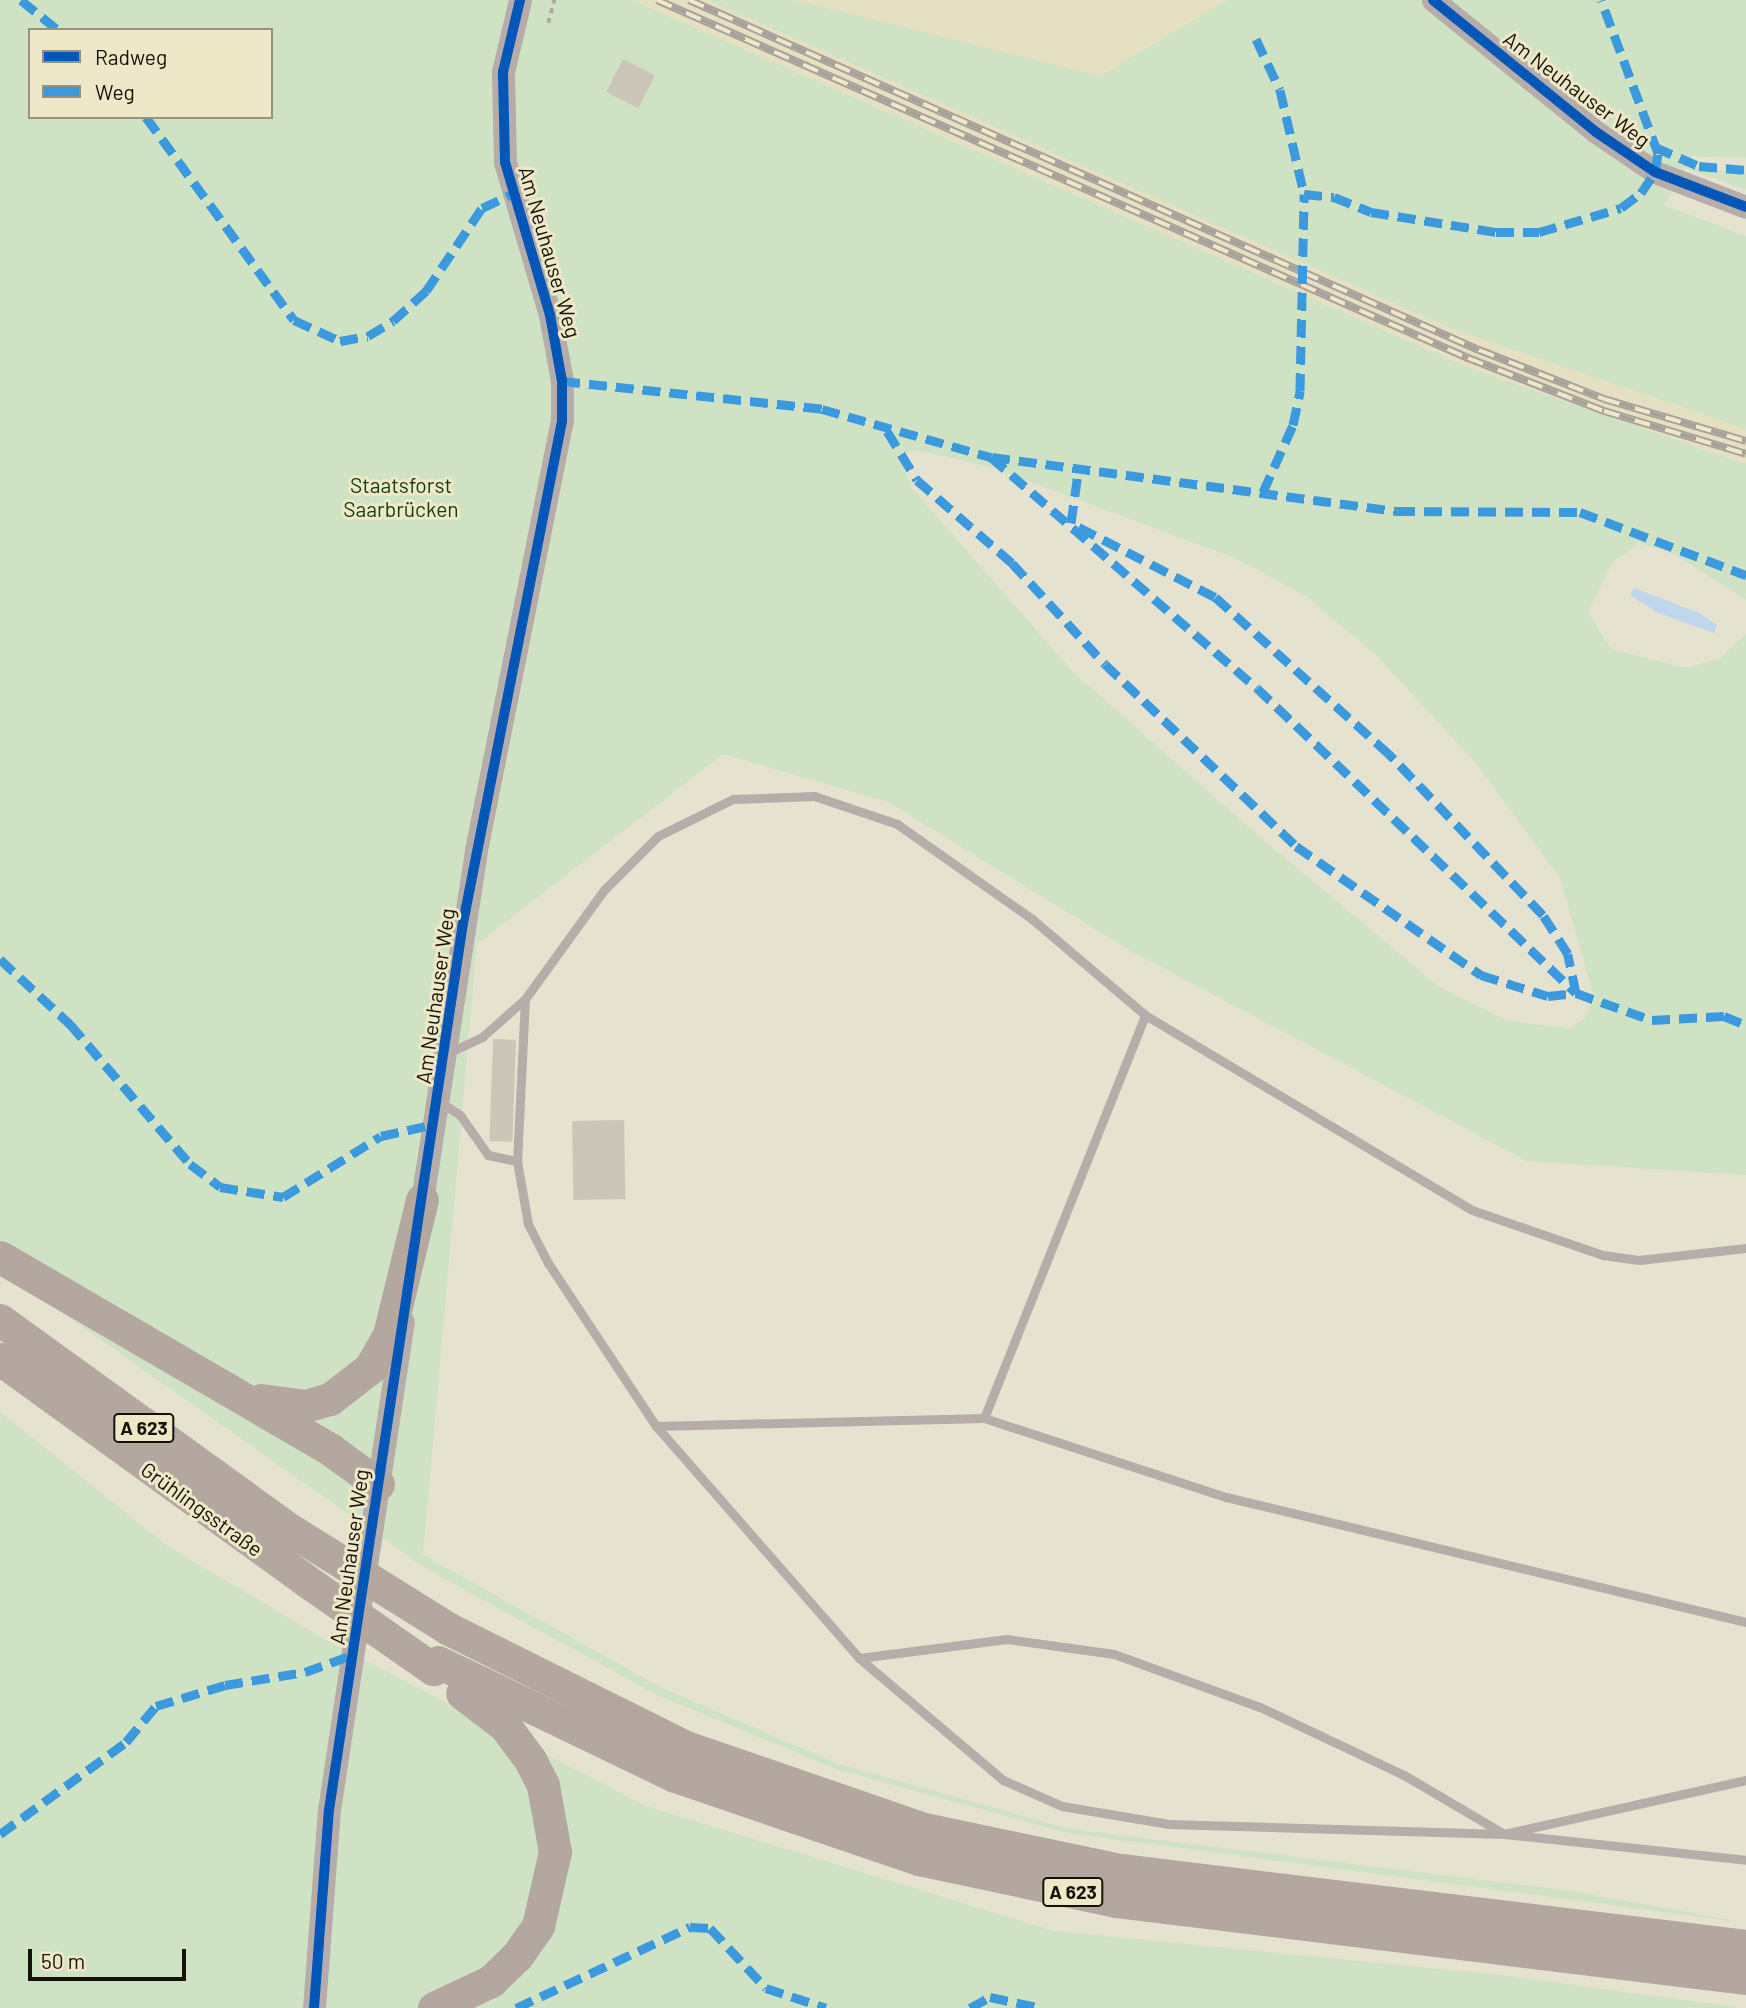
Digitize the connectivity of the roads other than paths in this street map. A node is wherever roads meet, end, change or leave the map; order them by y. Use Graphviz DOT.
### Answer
graph roads {
  1 [pos="520,0"];
  2 [pos="1433,0"];
  3 [pos="1746,207"];
  4 [pos="525,999"];
  5 [pos="1145,1015"];
  6 [pos="448,1053"];
  7 [pos="439,1102"];
  8 [pos="517,1161"];
  9 [pos="422,1200"];
  10 [pos="1746,1248"];
  11 [pos="0,1257"];
  12 [pos="0,1320"];
  13 [pos="0,1359"];
  14 [pos="229,1389"];
  15 [pos="984,1418"];
  16 [pos="656,1426"];
  17 [pos="379,1484"];
  18 [pos="1746,1622"];
  19 [pos="859,1658"];
  20 [pos="435,1665"];
  21 [pos="1746,1780"];
  22 [pos="1504,1834"];
  23 [pos="1746,1860"];
  24 [pos="1746,1946"];
  25 [pos="1746,1978"];
  26 [pos="314,2008"];
  27 [pos="434,2008"];
  1 -- 6 [label="street, Am Neuhauser Weg"];
  2 -- 3 [label="street, Am Neuhauser Weg"];
  4 -- 5 [label="lane"];
  4 -- 6 [label="lane"];
  4 -- 8 [label="lane"];
  5 -- 10 [label="lane"];
  5 -- 15 [label="lane"];
  6 -- 7 [label="street, Am Neuhauser Weg"];
  7 -- 8 [label="lane"];
  7 -- 9 [label="street, Am Neuhauser Weg"];
  8 -- 16 [label="lane"];
  9 -- 14 [label="highway"];
  9 -- 17 [label="street, Am Neuhauser Weg"];
  11 -- 14 [label="highway"];
  12 -- 24 [label="highway, A 623, bridge"];
  13 -- 20 [label="highway, Grühlingsstraße / A 623, bridge"];
  14 -- 17 [label="highway"];
  15 -- 16 [label="lane"];
  15 -- 18 [label="lane"];
  16 -- 19 [label="lane"];
  17 -- 26 [label="street, Am Neuhauser Weg"];
  19 -- 22 [label="lane"];
  19 -- 22 [label="lane"];
  20 -- 25 [label="highway, A 623"];
  20 -- 27 [label="highway"];
  21 -- 22 [label="lane"];
  22 -- 23 [label="lane"];
}
